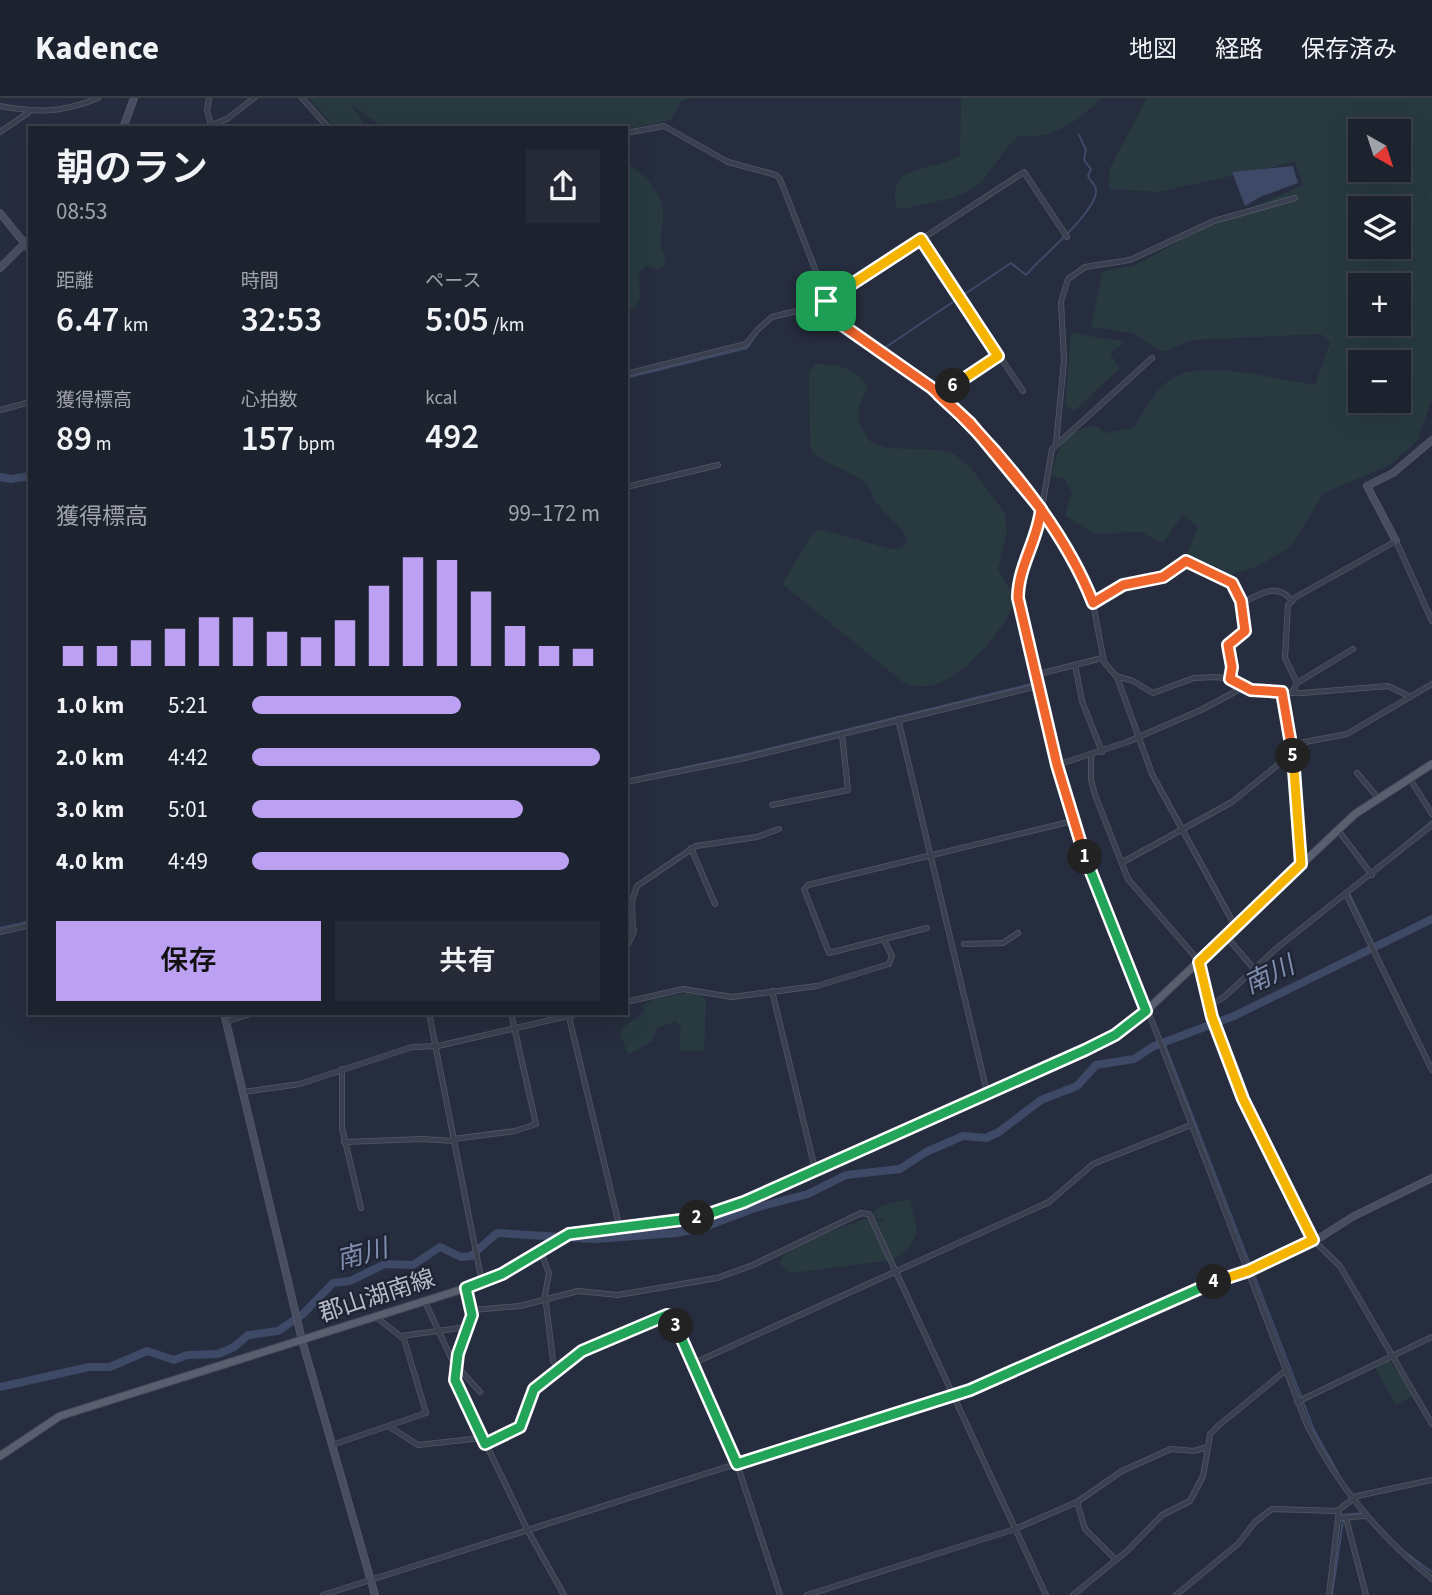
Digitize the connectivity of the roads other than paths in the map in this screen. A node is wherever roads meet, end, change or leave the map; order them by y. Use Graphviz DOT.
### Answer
graph roads {
  1 [pos="98,98"];
  2 [pos="134,98"];
  3 [pos="209,98"];
  4 [pos="254,98"];
  5 [pos="302,98"];
  6 [pos="0,106"];
  7 [pos="28,112"];
  8 [pos="211,125"];
  9 [pos="123,126"];
  10 [pos="328,126"];
  11 [pos="0,132"];
  12 [pos="628,133"];
  13 [pos="1295,198"];
  14 [pos="0,213"];
  15 [pos="1067,237"];
  16 [pos="921,239"];
  17 [pos="27,241"];
  18 [pos="0,268"];
  19 [pos="826,301"];
  20 [pos="998,356"];
  21 [pos="1152,358"];
  22 [pos="628,374"];
  23 [pos="1023,391"];
  24 [pos="939,395"];
  25 [pos="28,403"];
  26 [pos="0,410"];
  27 [pos="1432,440"];
  28 [pos="1056,444"];
  29 [pos="718,465"];
  30 [pos="628,487"];
  31 [pos="1041,509"];
  32 [pos="1396,541"];
  33 [pos="1292,601"];
  34 [pos="1093,603"];
  35 [pos="1241,603"];
  36 [pos="1429,605"];
  37 [pos="1432,621"];
  38 [pos="1353,649"];
  39 [pos="1102,658"];
  40 [pos="1075,665"];
  41 [pos="1035,675"];
  42 [pos="1117,677"];
  43 [pos="1230,679"];
  44 [pos="1297,683"];
  45 [pos="1432,684"];
  46 [pos="1038,686"];
  47 [pos="1244,687"];
  48 [pos="1282,692"];
  49 [pos="1292,693"];
  50 [pos="1411,697"];
  51 [pos="898,719"];
  52 [pos="842,735"];
  53 [pos="1139,737"];
  54 [pos="1289,745"];
  55 [pos="1101,752"];
  56 [pos="1091,756"];
  57 [pos="1293,757"];
  58 [pos="1432,764"];
  59 [pos="1057,765"];
  60 [pos="1357,773"];
  61 [pos="1409,778"];
  62 [pos="628,782"];
  63 [pos="1378,797"];
  64 [pos="772,805"];
  65 [pos="1432,814"];
  66 [pos="1073,821"];
  67 [pos="1432,825"];
  68 [pos="779,829"];
  69 [pos="1181,830"];
  70 [pos="1338,830"];
  71 [pos="691,848"];
  72 [pos="930,854"];
  73 [pos="1123,862"];
  74 [pos="1301,864"];
  75 [pos="1372,875"];
  76 [pos="1346,894"];
  77 [pos="715,904"];
  78 [pos="28,925"];
  79 [pos="1235,927"];
  80 [pos="927,928"];
  81 [pos="634,930"];
  82 [pos="0,932"];
  83 [pos="628,932"];
  84 [pos="1018,933"];
  85 [pos="1226,936"];
  86 [pos="884,940"];
  87 [pos="628,944"];
  88 [pos="964,944"];
  89 [pos="1199,962"];
  90 [pos="1254,969"];
  91 [pos="772,991"];
  92 [pos="628,1002"];
  93 [pos="1209,1006"];
  94 [pos="1146,1011"];
  95 [pos="224,1015"];
  96 [pos="246,1015"];
  97 [pos="429,1015"];
  98 [pos="512,1015"];
  99 [pos="569,1015"];
  100 [pos="226,1021"];
  101 [pos="515,1029"];
  102 [pos="435,1046"];
  103 [pos="342,1069"];
  104 [pos="1432,1070"];
  105 [pos="243,1092"];
  106 [pos="987,1093"];
  107 [pos="1191,1125"];
  108 [pos="454,1140"];
  109 [pos="344,1142"];
  110 [pos="816,1170"];
  111 [pos="1432,1178"];
  112 [pos="361,1208"];
  113 [pos="620,1229"];
  114 [pos="1313,1240"];
  115 [pos="540,1250"];
  116 [pos="897,1270"];
  117 [pos="1248,1270"];
  118 [pos="482,1283"];
  119 [pos="466,1288"];
  120 [pos="545,1298"];
  121 [pos="425,1301"];
  122 [pos="472,1310"];
  123 [pos="376,1317"];
  124 [pos="468,1327"];
  125 [pos="439,1333"];
  126 [pos="401,1336"];
  127 [pos="1432,1337"];
  128 [pos="302,1340"];
  129 [pos="1391,1357"];
  130 [pos="694,1363"];
  131 [pos="456,1365"];
  132 [pos="559,1369"];
  133 [pos="1286,1370"];
  134 [pos="480,1392"];
  135 [pos="955,1395"];
  136 [pos="1300,1401"];
  137 [pos="1432,1424"];
  138 [pos="390,1427"];
  139 [pos="482,1438"];
  140 [pos="485,1444"];
  141 [pos="332,1445"];
  142 [pos="1208,1447"];
  143 [pos="0,1457"];
  144 [pos="737,1464"];
  145 [pos="1432,1480"];
  146 [pos="1353,1498"];
  147 [pos="1077,1502"];
  148 [pos="1339,1510"];
  149 [pos="1364,1517"];
  150 [pos="1339,1518"];
  151 [pos="1346,1518"];
  152 [pos="1015,1528"];
  153 [pos="528,1531"];
  154 [pos="1116,1560"];
  155 [pos="1432,1579"];
  156 [pos="370,1580"];
  157 [pos="323,1595"];
  158 [pos="375,1595"];
  159 [pos="564,1595"];
  160 [pos="780,1595"];
  161 [pos="807,1595"];
  162 [pos="1045,1595"];
  163 [pos="1073,1595"];
  164 [pos="1176,1595"];
  165 [pos="1329,1595"];
  166 [pos="1366,1595"];
  1 -- 7 [label="street"];
  2 -- 9 [label="street"];
  3 -- 8 [label="street"];
  4 -- 8 [label="street"];
  5 -- 10 [label="street"];
  6 -- 7 [label="street"];
  7 -- 11 [label="street"];
  12 -- 19 [label="street"];
  13 -- 28 [label="street"];
  14 -- 17 [label="street"];
  15 -- 16 [label="street"];
  16 -- 19 [label="street"];
  16 -- 20 [label="street"];
  17 -- 18 [label="street"];
  19 -- 22 [label="street"];
  19 -- 24 [label="street"];
  20 -- 23 [label="street"];
  20 -- 24 [label="street"];
  21 -- 28 [label="street"];
  24 -- 31 [label="street"];
  25 -- 26 [label="street"];
  27 -- 32 [label="street"];
  28 -- 31 [label="street"];
  29 -- 30 [label="street"];
  31 -- 34 [label="street"];
  31 -- 41 [label="street"];
  32 -- 33 [label="street"];
  32 -- 36 [label="street"];
  33 -- 35 [label="street"];
  33 -- 44 [label="street"];
  34 -- 35 [label="street"];
  34 -- 39 [label="street"];
  35 -- 43 [label="street"];
  36 -- 37 [label="street"];
  38 -- 44 [label="street"];
  39 -- 40 [label="street"];
  39 -- 42 [label="street"];
  40 -- 41 [label="street"];
  40 -- 55 [label="street"];
  41 -- 46 [label="street"];
  42 -- 43 [label="street"];
  42 -- 53 [label="street"];
  43 -- 47 [label="street"];
  44 -- 49 [label="street"];
  45 -- 50 [label="street"];
  46 -- 51 [label="street"];
  46 -- 59 [label="street"];
  47 -- 48 [label="street"];
  47 -- 53 [label="street"];
  48 -- 49 [label="street"];
  48 -- 54 [label="street"];
  49 -- 50 [label="street"];
  50 -- 54 [label="street"];
  51 -- 52 [label="street"];
  51 -- 72 [label="street"];
  52 -- 62 [label="street"];
  52 -- 64 [label="street"];
  53 -- 55 [label="street"];
  53 -- 69 [label="street"];
  54 -- 57 [label="street"];
  55 -- 56 [label="street"];
  56 -- 59 [label="street"];
  56 -- 73 [label="street"];
  57 -- 69 [label="street"];
  57 -- 74 [label="street"];
  58 -- 61 [label="main road, 郡山湖南線"];
  59 -- 66 [label="street"];
  60 -- 63 [label="street"];
  61 -- 63 [label="main road, 郡山湖南線"];
  61 -- 65 [label="street"];
  63 -- 70 [label="main road, 郡山湖南線"];
  66 -- 72 [label="street"];
  66 -- 94 [label="street"];
  67 -- 75 [label="street"];
  68 -- 71 [label="street"];
  69 -- 73 [label="street"];
  69 -- 79 [label="street"];
  70 -- 74 [label="main road, 郡山湖南線"];
  70 -- 75 [label="street"];
  71 -- 77 [label="street"];
  71 -- 81 [label="street"];
  72 -- 86 [label="street"];
  72 -- 106 [label="street"];
  73 -- 89 [label="street"];
  74 -- 79 [label="main road, 郡山湖南線"];
  75 -- 76 [label="street"];
  76 -- 90 [label="street"];
  76 -- 104 [label="street"];
  78 -- 82 [label="street"];
  79 -- 85 [label="main road, 郡山湖南線"];
  80 -- 86 [label="street"];
  81 -- 83 [label="street"];
  81 -- 87 [label="street"];
  84 -- 88 [label="street"];
  85 -- 89 [label="main road, 郡山湖南線"];
  85 -- 90 [label="street"];
  86 -- 91 [label="street"];
  89 -- 93 [label="street"];
  89 -- 94 [label="main road, 郡山湖南線"];
  90 -- 93 [label="street"];
  91 -- 92 [label="street"];
  91 -- 110 [label="street"];
  93 -- 114 [label="street"];
  94 -- 106 [label="main road, 郡山湖南線"];
  94 -- 107 [label="street"];
  95 -- 100 [label="street"];
  96 -- 100 [label="street"];
  97 -- 102 [label="street"];
  98 -- 101 [label="street"];
  99 -- 101 [label="street"];
  99 -- 113 [label="street"];
  100 -- 105 [label="street"];
  101 -- 102 [label="street"];
  101 -- 108 [label="street"];
  102 -- 103 [label="street"];
  102 -- 108 [label="street"];
  103 -- 105 [label="street"];
  103 -- 109 [label="street"];
  105 -- 128 [label="street"];
  106 -- 110 [label="main road, 郡山湖南線"];
  107 -- 116 [label="street"];
  107 -- 117 [label="street"];
  108 -- 109 [label="street"];
  108 -- 118 [label="street"];
  109 -- 112 [label="street"];
  110 -- 113 [label="main road, 郡山湖南線"];
  111 -- 114 [label="street"];
  113 -- 115 [label="main road, 郡山湖南線"];
  114 -- 117 [label="street"];
  114 -- 129 [label="street"];
  115 -- 118 [label="main road, 郡山湖南線"];
  115 -- 120 [label="street"];
  116 -- 120 [label="street"];
  116 -- 130 [label="street"];
  116 -- 135 [label="street"];
  117 -- 133 [label="street"];
  117 -- 135 [label="street"];
  118 -- 119 [label="main road, 郡山湖南線"];
  119 -- 121 [label="main road, 郡山湖南線"];
  119 -- 122 [label="street"];
  120 -- 122 [label="street"];
  120 -- 132 [label="street"];
  121 -- 123 [label="main road, 郡山湖南線"];
  121 -- 125 [label="street"];
  122 -- 124 [label="street"];
  123 -- 126 [label="street"];
  123 -- 128 [label="main road, 郡山湖南線"];
  124 -- 125 [label="street"];
  124 -- 131 [label="street"];
  125 -- 126 [label="street"];
  125 -- 131 [label="street"];
  126 -- 138 [label="street"];
  127 -- 129 [label="street"];
  128 -- 141 [label="street"];
  128 -- 143 [label="main road, 郡山湖南線"];
  129 -- 136 [label="street"];
  129 -- 137 [label="street"];
  130 -- 132 [label="street"];
  130 -- 144 [label="street"];
  131 -- 134 [label="street"];
  131 -- 139 [label="street"];
  132 -- 140 [label="street"];
  133 -- 136 [label="street"];
  133 -- 142 [label="street"];
  135 -- 144 [label="street"];
  135 -- 152 [label="street"];
  136 -- 146 [label="street"];
  138 -- 139 [label="street"];
  138 -- 141 [label="street"];
  139 -- 140 [label="street"];
  140 -- 153 [label="street"];
  141 -- 156 [label="street"];
  142 -- 147 [label="street"];
  142 -- 154 [label="street"];
  144 -- 153 [label="street"];
  144 -- 160 [label="street"];
  145 -- 146 [label="street"];
  146 -- 148 [label="street"];
  146 -- 149 [label="street"];
  147 -- 152 [label="street"];
  147 -- 154 [label="street"];
  148 -- 150 [label="street"];
  148 -- 164 [label="street"];
  149 -- 151 [label="street"];
  149 -- 155 [label="street"];
  150 -- 151 [label="street"];
  150 -- 165 [label="street"];
  151 -- 166 [label="street"];
  152 -- 161 [label="street"];
  152 -- 162 [label="street"];
  153 -- 156 [label="street"];
  153 -- 159 [label="street"];
  154 -- 163 [label="street"];
  156 -- 157 [label="street"];
  156 -- 158 [label="street"];
}
